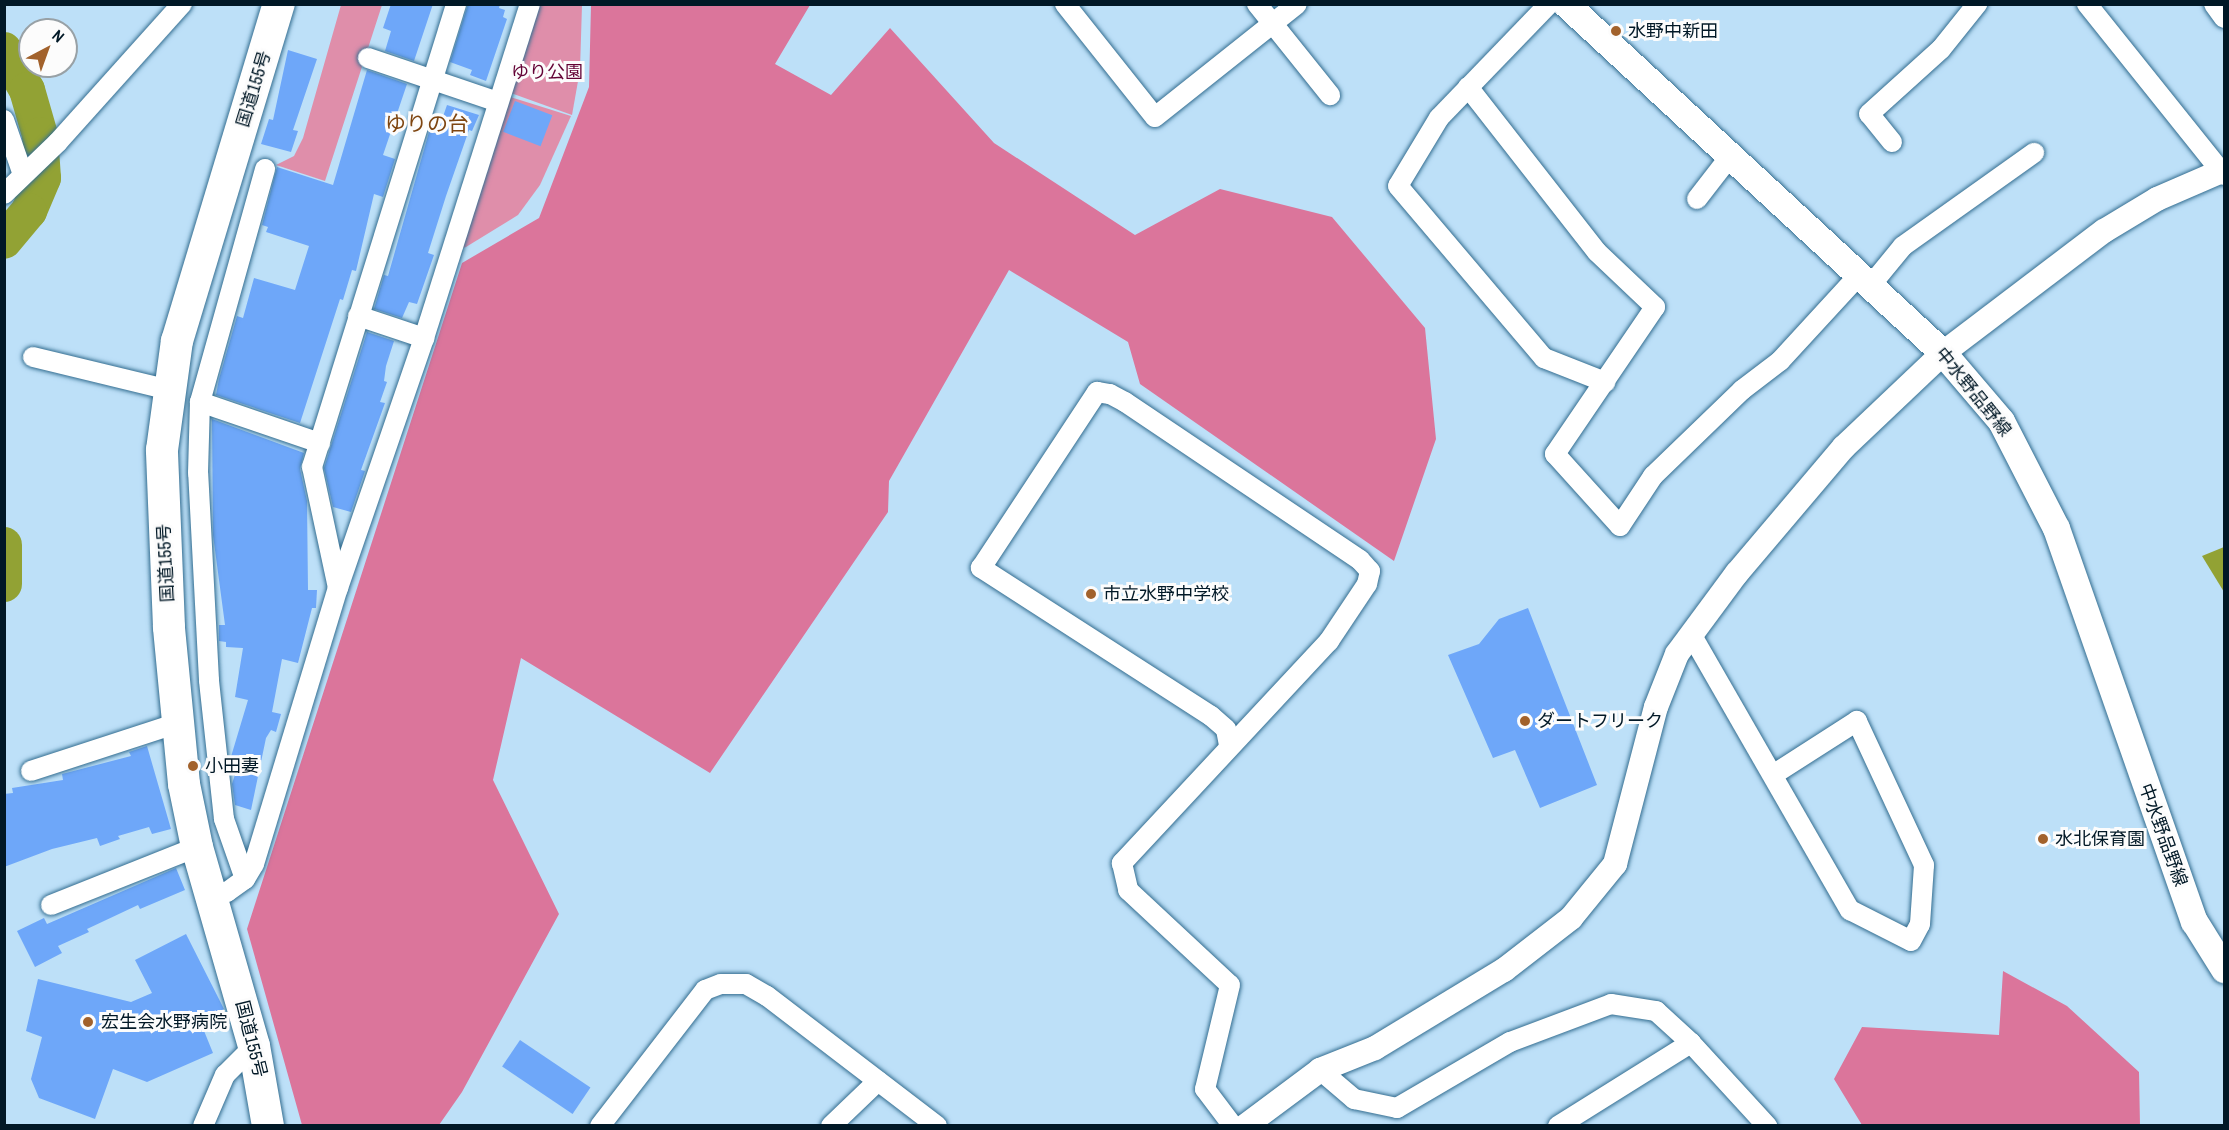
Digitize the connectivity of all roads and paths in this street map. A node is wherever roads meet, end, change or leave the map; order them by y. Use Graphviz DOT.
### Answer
graph roads {
  1 [pos="182,4"];
  2 [pos="279,4"];
  3 [pos="456,4"];
  4 [pos="530,4"];
  5 [pos="1065,4"];
  6 [pos="1257,4"];
  7 [pos="1297,4"];
  8 [pos="1549,4"];
  9 [pos="1566,4"];
  10 [pos="1977,4"];
  11 [pos="2214,4"];
  12 [pos="2093,6"];
  13 [pos="2224,18"];
  14 [pos="1273,25"];
  15 [pos="368,58"];
  16 [pos="431,81"];
  17 [pos="1468,87"];
  18 [pos="1330,95"];
  19 [pos="498,102"];
  20 [pos="4,120"];
  21 [pos="1892,142"];
  22 [pos="2034,153"];
  23 [pos="1731,155"];
  24 [pos="265,169"];
  25 [pos="26,172"];
  26 [pos="2223,172"];
  27 [pos="4,194"];
  28 [pos="1697,199"];
  29 [pos="1866,279"];
  30 [pos="358,316"];
  31 [pos="424,338"];
  32 [pos="1943,353"];
  33 [pos="33,357"];
  34 [pos="1605,382"];
  35 [pos="169,390"];
  36 [pos="200,402"];
  37 [pos="320,443"];
  38 [pos="338,588"];
  39 [pos="1691,634"];
  40 [pos="175,724"];
  41 [pos="1229,745"];
  42 [pos="31,771"];
  43 [pos="1774,774"];
  44 [pos="197,847"];
  45 [pos="245,879"];
  46 [pos="210,892"];
  47 [pos="51,905"];
  48 [pos="2224,969"];
  49 [pos="1691,1043"];
  50 [pos="254,1046"];
  51 [pos="1320,1070"];
  52 [pos="878,1081"];
  53 [pos="203,1125"];
  54 [pos="268,1125"];
  55 [pos="600,1125"];
  56 [pos="831,1125"];
  57 [pos="937,1125"];
  58 [pos="1233,1125"];
  59 [pos="1245,1125"];
  60 [pos="1558,1125"];
  61 [pos="1767,1125"];
  1 -- 25 [label="street"];
  2 -- 35 [label="highway, 国道155号"];
  3 -- 16 [label="street"];
  4 -- 19 [label="street"];
  5 -- 14 [label="street"];
  6 -- 14 [label="street"];
  7 -- 14 [label="street"];
  8 -- 17 [label="street"];
  9 -- 23 [label="main road, 中水野品野線"];
  10 -- 21 [label="street"];
  11 -- 13 [label="street"];
  12 -- 26 [label="street"];
  14 -- 18 [label="street"];
  15 -- 16 [label="street"];
  16 -- 19 [label="street"];
  16 -- 30 [label="street"];
  17 -- 34 [label="street"];
  17 -- 34 [label="street"];
  19 -- 31 [label="street"];
  20 -- 25 [label="street"];
  22 -- 29 [label="street"];
  23 -- 28 [label="street"];
  23 -- 29 [label="main road, 中水野品野線"];
  24 -- 36 [label="street"];
  25 -- 27 [label="street"];
  26 -- 32 [label="street"];
  29 -- 32 [label="main road, 中水野品野線"];
  29 -- 34 [label="street"];
  30 -- 31 [label="street"];
  30 -- 37 [label="street"];
  31 -- 38 [label="street"];
  32 -- 39 [label="street"];
  32 -- 48 [label="main road, 中水野品野線"];
  33 -- 35 [label="street"];
  35 -- 40 [label="highway, 国道155号"];
  36 -- 37 [label="street"];
  36 -- 45 [label="street"];
  37 -- 38 [label="street"];
  38 -- 45 [label="street"];
  39 -- 43 [label="street"];
  39 -- 51 [label="street"];
  40 -- 42 [label="street"];
  40 -- 44 [label="highway, 国道155号"];
  41 -- 41 [label="street"];
  41 -- 58 [label="street"];
  44 -- 46 [label="highway, 国道155号"];
  44 -- 47 [label="street"];
  45 -- 46 [label="street"];
  46 -- 50 [label="highway, 国道155号"];
  49 -- 51 [label="street"];
  49 -- 60 [label="street"];
  49 -- 61 [label="street"];
  50 -- 53 [label="street"];
  50 -- 54 [label="highway, 国道155号"];
  51 -- 59 [label="street"];
  52 -- 55 [label="street"];
  52 -- 56 [label="street"];
  52 -- 57 [label="street"];
}
